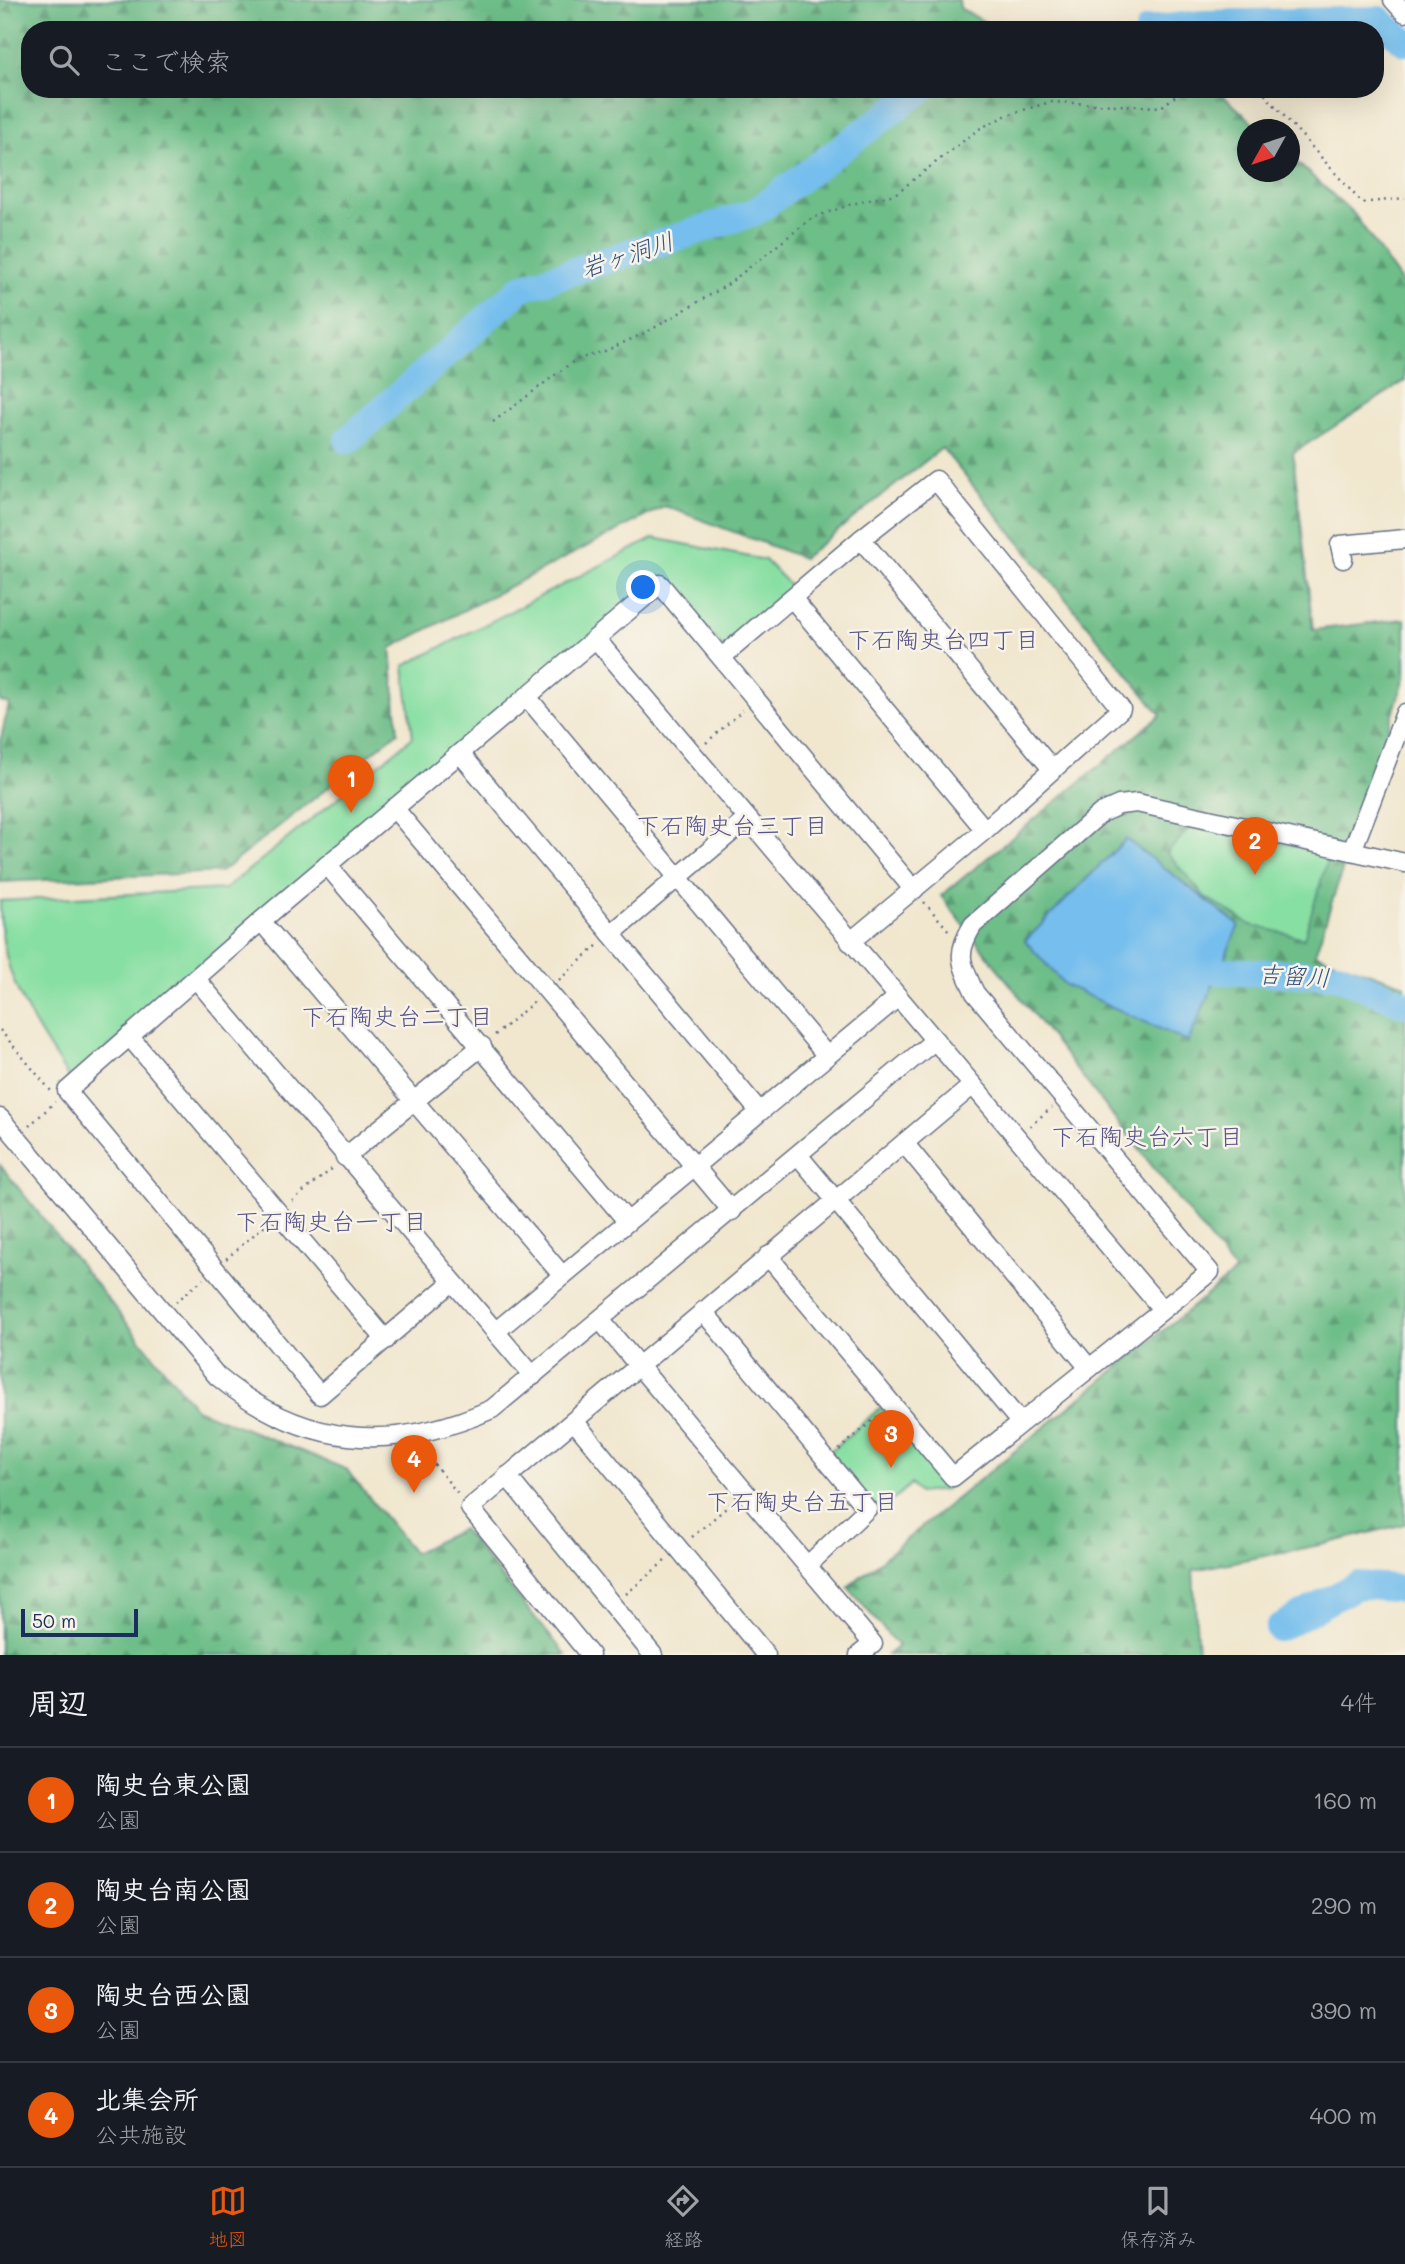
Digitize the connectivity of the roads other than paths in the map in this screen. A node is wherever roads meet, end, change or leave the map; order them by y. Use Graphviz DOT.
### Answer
graph roads {
  1 [pos="1393,0"];
  2 [pos="1405,13"];
  3 [pos="861,539"];
  4 [pos="1405,539"];
  5 [pos="1343,559"];
  6 [pos="792,598"];
  7 [pos="596,639"];
  8 [pos="722,657"];
  9 [pos="527,697"];
  10 [pos="1405,713"];
  11 [pos="460,753"];
  12 [pos="1052,769"];
  13 [pos="394,808"];
  14 [pos="747,819"];
  15 [pos="985,830"];
  16 [pos="1352,851"];
  17 [pos="1405,863"];
  18 [pos="327,865"];
  19 [pos="678,878"];
  20 [pos="914,890"];
  21 [pos="261,921"];
  22 [pos="611,934"];
  23 [pos="850,942"];
  24 [pos="196,979"];
  25 [pos="898,997"];
  26 [pos="129,1036"];
  27 [pos="935,1040"];
  28 [pos="482,1046"];
  29 [pos="827,1056"];
  30 [pos="973,1085"];
  31 [pos="413,1102"];
  32 [pos="759,1111"];
  33 [pos="0,1118"];
  34 [pos="904,1143"];
  35 [pos="798,1155"];
  36 [pos="345,1157"];
  37 [pos="694,1165"];
  38 [pos="837,1199"];
  39 [pos="732,1211"];
  40 [pos="626,1221"];
  41 [pos="768,1256"];
  42 [pos="562,1276"];
  43 [pos="451,1283"];
  44 [pos="1162,1309"];
  45 [pos="703,1311"];
  46 [pos="601,1321"];
  47 [pos="495,1332"];
  48 [pos="386,1340"];
  49 [pos="638,1366"];
  50 [pos="1089,1368"];
  51 [pos="533,1376"];
  52 [pos="574,1421"];
  53 [pos="1020,1422"];
  54 [pos="507,1476"];
  55 [pos="807,1566"];
  56 [pos="590,1655"];
  57 [pos="653,1655"];
  58 [pos="765,1655"];
  59 [pos="859,1655"];
  1 -- 2 [label="street"];
  3 -- 6 [label="street"];
  3 -- 12 [label="street"];
  3 -- 12 [label="street"];
  4 -- 5 [label="street"];
  6 -- 8 [label="street"];
  6 -- 15 [label="street"];
  7 -- 8 [label="street"];
  7 -- 9 [label="street"];
  7 -- 14 [label="street"];
  8 -- 20 [label="street"];
  9 -- 11 [label="street"];
  9 -- 19 [label="street"];
  10 -- 16 [label="street"];
  11 -- 13 [label="street"];
  11 -- 22 [label="street"];
  12 -- 15 [label="street"];
  13 -- 18 [label="street"];
  13 -- 37 [label="street"];
  14 -- 19 [label="street"];
  14 -- 23 [label="street"];
  15 -- 20 [label="street"];
  16 -- 17 [label="street"];
  16 -- 44 [label="street"];
  18 -- 21 [label="street"];
  18 -- 28 [label="street"];
  19 -- 22 [label="street"];
  19 -- 29 [label="street"];
  20 -- 23 [label="street"];
  21 -- 24 [label="street"];
  21 -- 31 [label="street"];
  22 -- 32 [label="street"];
  23 -- 25 [label="street"];
  24 -- 26 [label="street"];
  24 -- 36 [label="street"];
  25 -- 27 [label="street"];
  25 -- 29 [label="street"];
  26 -- 48 [label="street"];
  26 -- 48 [label="street"];
  27 -- 30 [label="street"];
  27 -- 35 [label="street"];
  28 -- 31 [label="street"];
  28 -- 40 [label="street"];
  29 -- 32 [label="street"];
  30 -- 34 [label="street"];
  30 -- 44 [label="street"];
  31 -- 36 [label="street"];
  31 -- 42 [label="street"];
  32 -- 37 [label="street"];
  33 -- 51 [label="street"];
  34 -- 38 [label="street"];
  34 -- 50 [label="street"];
  35 -- 38 [label="street"];
  35 -- 39 [label="street"];
  36 -- 43 [label="street"];
  37 -- 39 [label="street"];
  37 -- 40 [label="street"];
  38 -- 41 [label="street"];
  38 -- 53 [label="street"];
  39 -- 46 [label="street"];
  40 -- 42 [label="street"];
  41 -- 45 [label="street"];
  41 -- 53 [label="street"];
  42 -- 47 [label="street"];
  43 -- 47 [label="street"];
  43 -- 48 [label="street"];
  44 -- 50 [label="street"];
  45 -- 49 [label="street"];
  45 -- 55 [label="street"];
  46 -- 49 [label="street"];
  46 -- 51 [label="street"];
  47 -- 51 [label="street"];
  49 -- 52 [label="street"];
  49 -- 55 [label="street"];
  50 -- 53 [label="street"];
  52 -- 54 [label="street"];
  52 -- 58 [label="street"];
  54 -- 56 [label="street"];
  54 -- 57 [label="street"];
  55 -- 59 [label="street"];
}
